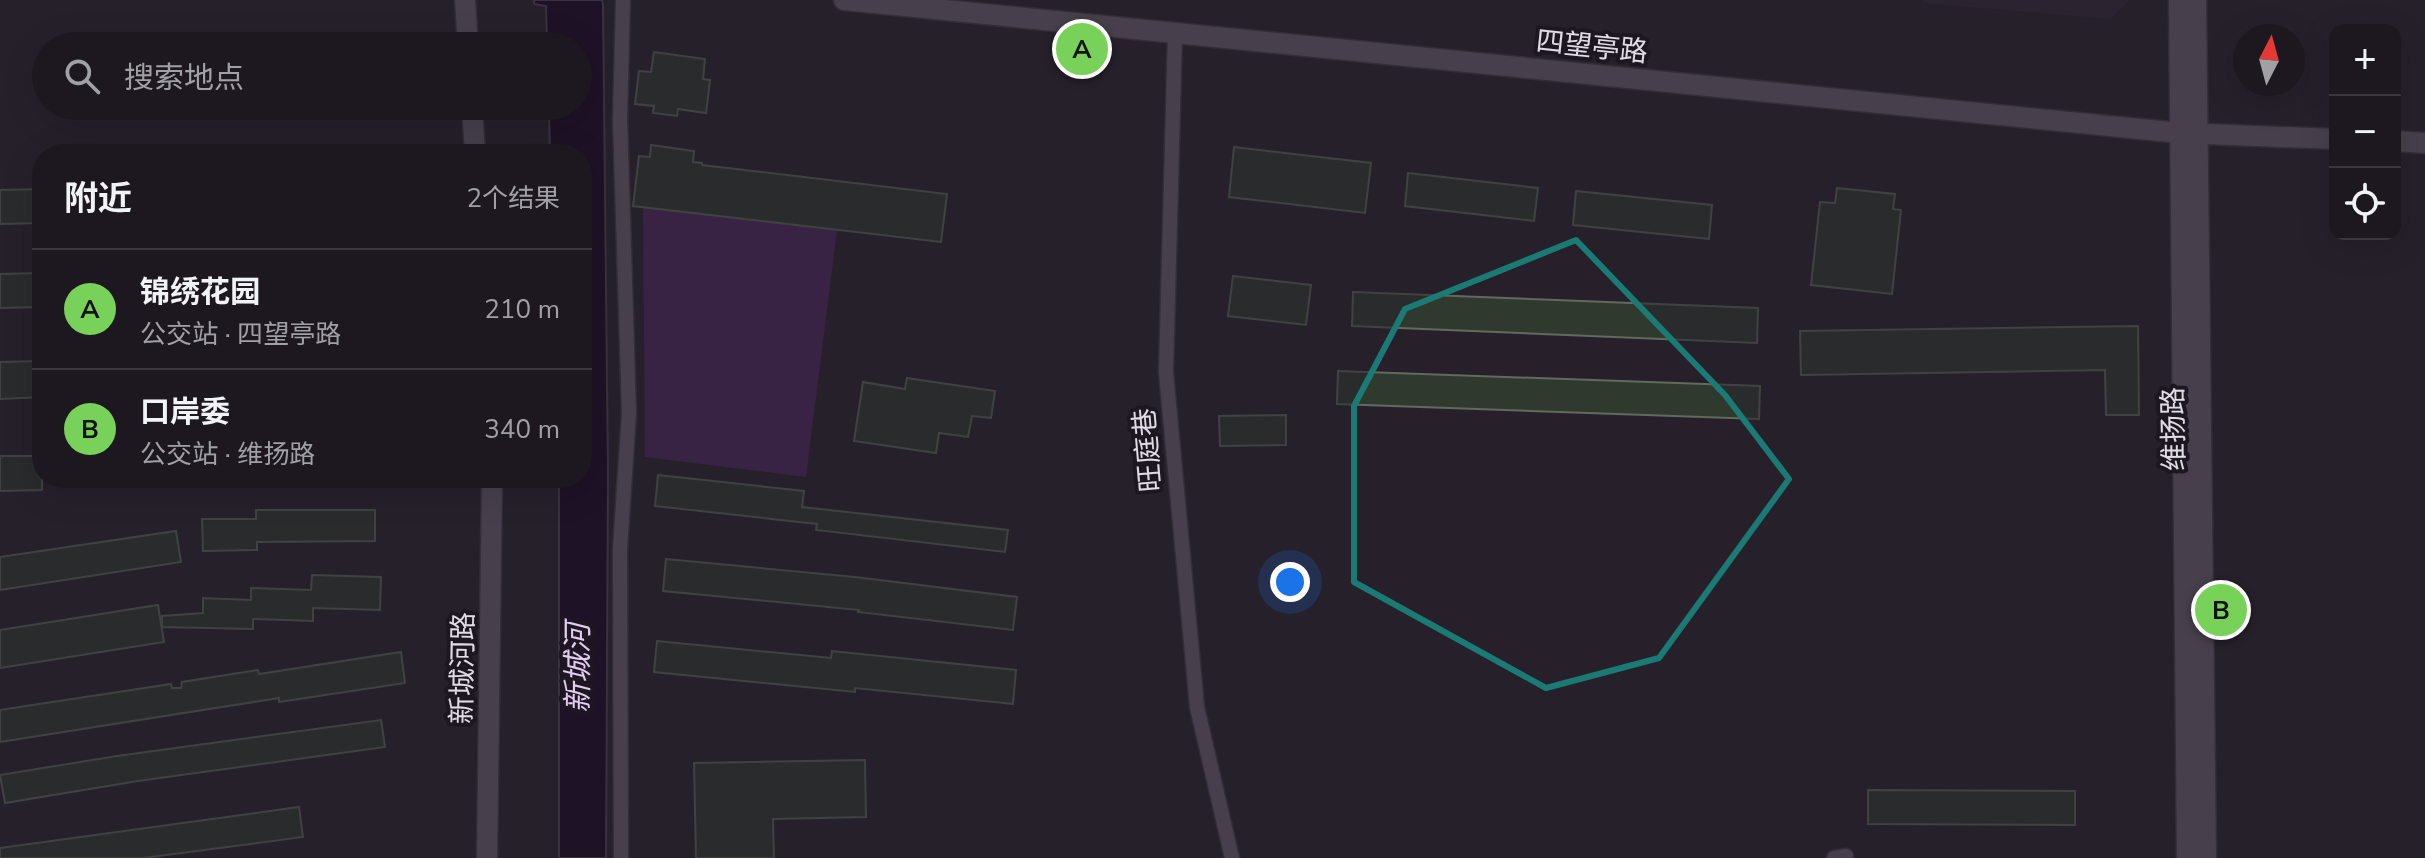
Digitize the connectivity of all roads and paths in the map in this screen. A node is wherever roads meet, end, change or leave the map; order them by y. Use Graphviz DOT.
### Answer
graph roads {
  1 [pos="465,0"];
  2 [pos="623,0"];
  3 [pos="844,0"];
  4 [pos="2179,0"];
  5 [pos="2196,0"];
  6 [pos="467,32"];
  7 [pos="1175,33"];
  8 [pos="473,120"];
  9 [pos="2189,133"];
  10 [pos="2329,139"];
  11 [pos="2401,141"];
  12 [pos="2425,143"];
  13 [pos="474,144"];
  14 [pos="492,488"];
  15 [pos="487,858"];
  16 [pos="621,858"];
  17 [pos="1232,858"];
  18 [pos="2187,858"];
  19 [pos="2206,858"];
  1 -- 6 [label="street"];
  2 -- 16 [label="street"];
  3 -- 7 [label="street, 四望亭路"];
  4 -- 9 [label="street, 维扬路"];
  5 -- 9 [label="street, 维扬路"];
  7 -- 9 [label="street, 四望亭路"];
  7 -- 17 [label="street, 旺庭巷"];
  8 -- 13 [label="street"];
  9 -- 10 [label="street, 四望亭路"];
  9 -- 18 [label="street, 维扬路"];
  9 -- 19 [label="street, 维扬路"];
  11 -- 12 [label="street"];
  14 -- 15 [label="street, 新城河路"];
}
